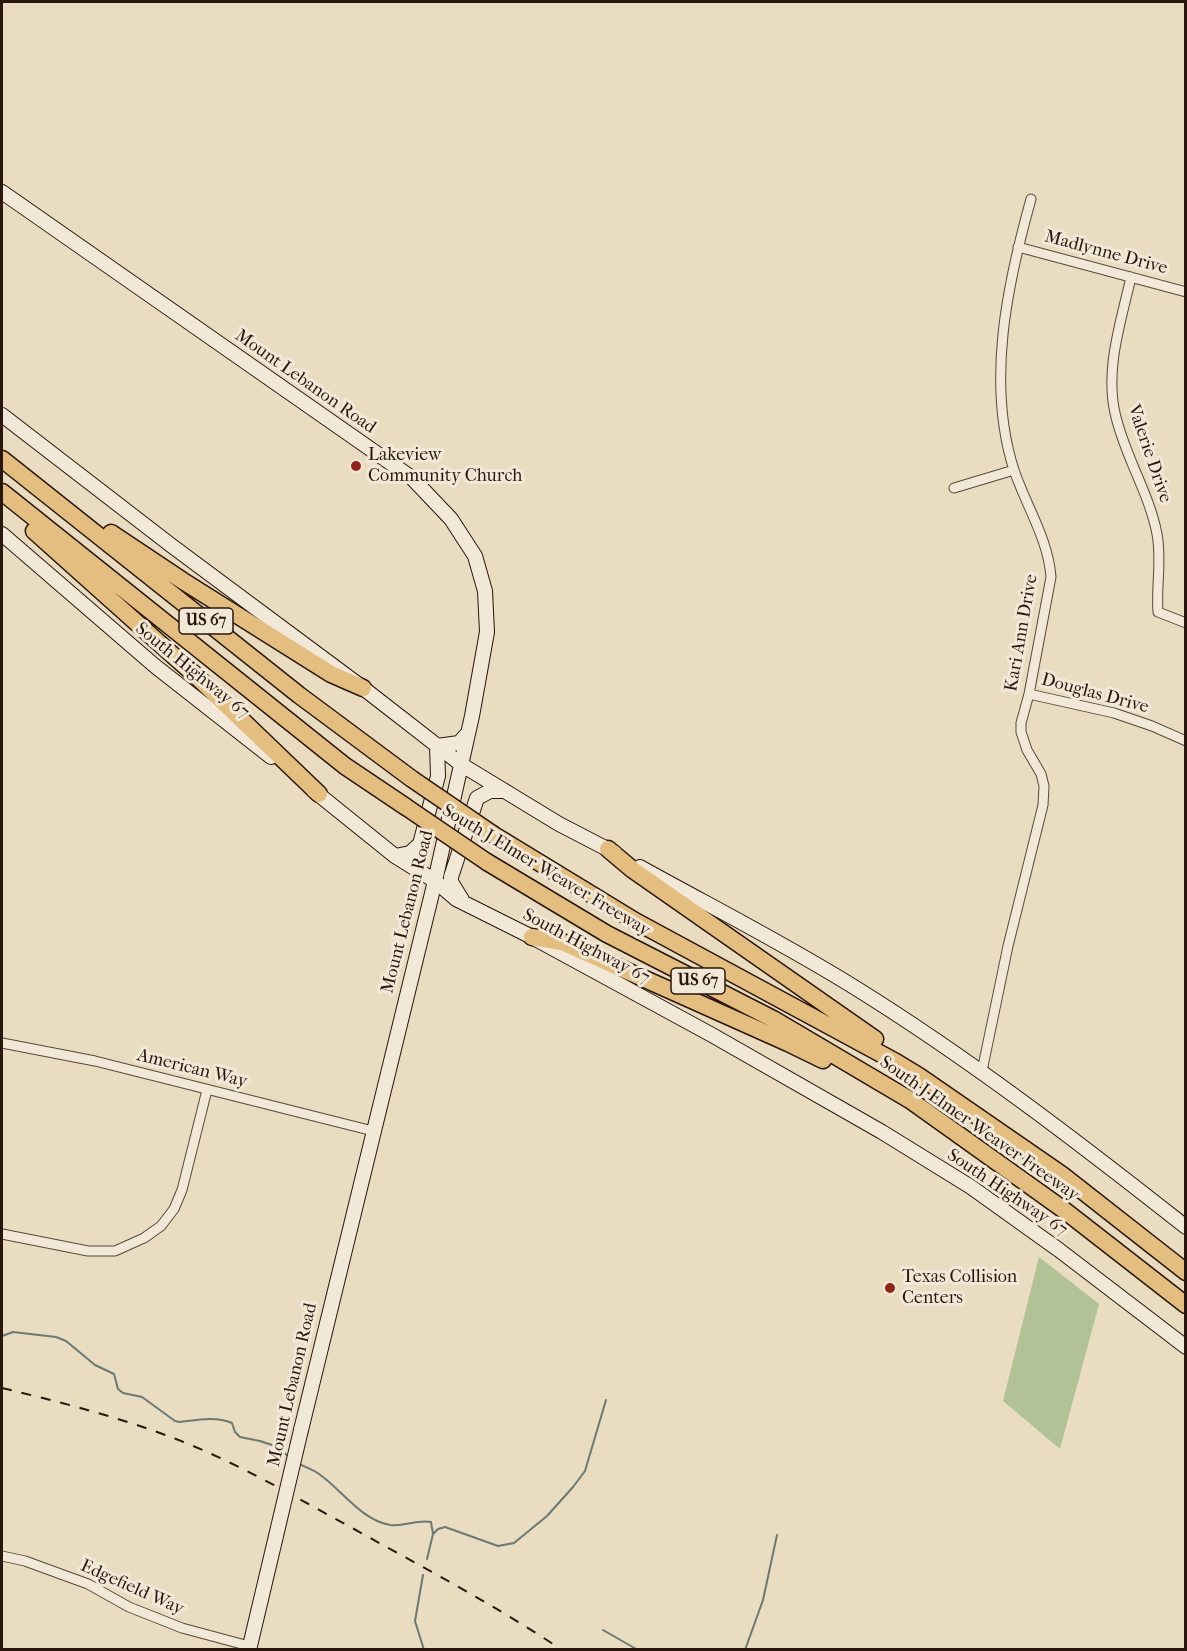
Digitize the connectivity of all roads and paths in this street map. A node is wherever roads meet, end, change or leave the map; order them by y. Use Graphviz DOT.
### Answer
graph roads {
  1 [pos="2,192"];
  2 [pos="1031,199"];
  3 [pos="1018,247"];
  4 [pos="1131,278"];
  5 [pos="1185,292"];
  6 [pos="2,415"];
  7 [pos="2,452"];
  8 [pos="2,459"];
  9 [pos="1014,470"];
  10 [pos="954,488"];
  11 [pos="2,492"];
  12 [pos="2,499"];
  13 [pos="2,534"];
  14 [pos="1185,623"];
  15 [pos="363,688"];
  16 [pos="1029,694"];
  17 [pos="469,730"];
  18 [pos="1185,741"];
  19 [pos="437,746"];
  20 [pos="462,765"];
  21 [pos="505,791"];
  22 [pos="319,794"];
  23 [pos="608,849"];
  24 [pos="394,856"];
  25 [pos="435,881"];
  26 [pos="463,902"];
  27 [pos="532,937"];
  28 [pos="2,1043"];
  29 [pos="896,1062"];
  30 [pos="981,1071"];
  31 [pos="207,1090"];
  32 [pos="910,1100"];
  33 [pos="373,1131"];
  34 [pos="1185,1227"];
  35 [pos="2,1234"];
  36 [pos="1185,1272"];
  37 [pos="1185,1305"];
  38 [pos="1185,1347"];
  39 [pos="2,1556"];
  40 [pos="249,1648"];
  1 -- 17 [label="main road, Mount Lebanon Road"];
  2 -- 3 [label="street, Kari Ann Drive"];
  3 -- 4 [label="street, Madlynne Drive"];
  3 -- 9 [label="street, Kari Ann Drive"];
  4 -- 5 [label="street, Madlynne Drive"];
  4 -- 14 [label="street, Valerie Drive"];
  6 -- 15 [label="main road"];
  7 -- 15 [label="highway"];
  8 -- 29 [label="highway, South J Elmer Weaver Freeway / US 67, bridge"];
  9 -- 10 [label="street"];
  9 -- 16 [label="street, Kari Ann Drive"];
  11 -- 32 [label="highway, South J Elmer Weaver Freeway / US 67, bridge"];
  12 -- 22 [label="highway"];
  13 -- 22 [label="main road, South Highway 67"];
  15 -- 19 [label="main road"];
  16 -- 18 [label="street, Douglas Drive"];
  16 -- 30 [label="street, Kari Ann Drive"];
  17 -- 19 [label="main road"];
  17 -- 20 [label="main road, Mount Lebanon Road"];
  19 -- 20 [label="main road"];
  19 -- 24 [label="main road"];
  20 -- 21 [label="main road"];
  20 -- 25 [label="main road, Mount Lebanon Road"];
  21 -- 23 [label="main road"];
  21 -- 26 [label="main road"];
  22 -- 24 [label="main road, South Highway 67"];
  23 -- 29 [label="highway"];
  23 -- 30 [label="main road"];
  24 -- 25 [label="main road, South Highway 67"];
  25 -- 26 [label="main road, South Highway 67"];
  25 -- 33 [label="main road, Mount Lebanon Road"];
  26 -- 27 [label="main road, South Highway 67"];
  27 -- 32 [label="highway"];
  27 -- 38 [label="main road, South Highway 67"];
  28 -- 31 [label="street, American Way"];
  29 -- 36 [label="highway, South J Elmer Weaver Freeway / US 67"];
  30 -- 34 [label="main road"];
  31 -- 33 [label="street, American Way"];
  31 -- 35 [label="street"];
  32 -- 37 [label="highway, South J Elmer Weaver Freeway / US 67"];
  33 -- 40 [label="main road, Mount Lebanon Road, bridge"];
  39 -- 40 [label="street, Edgefield Way"];
}
